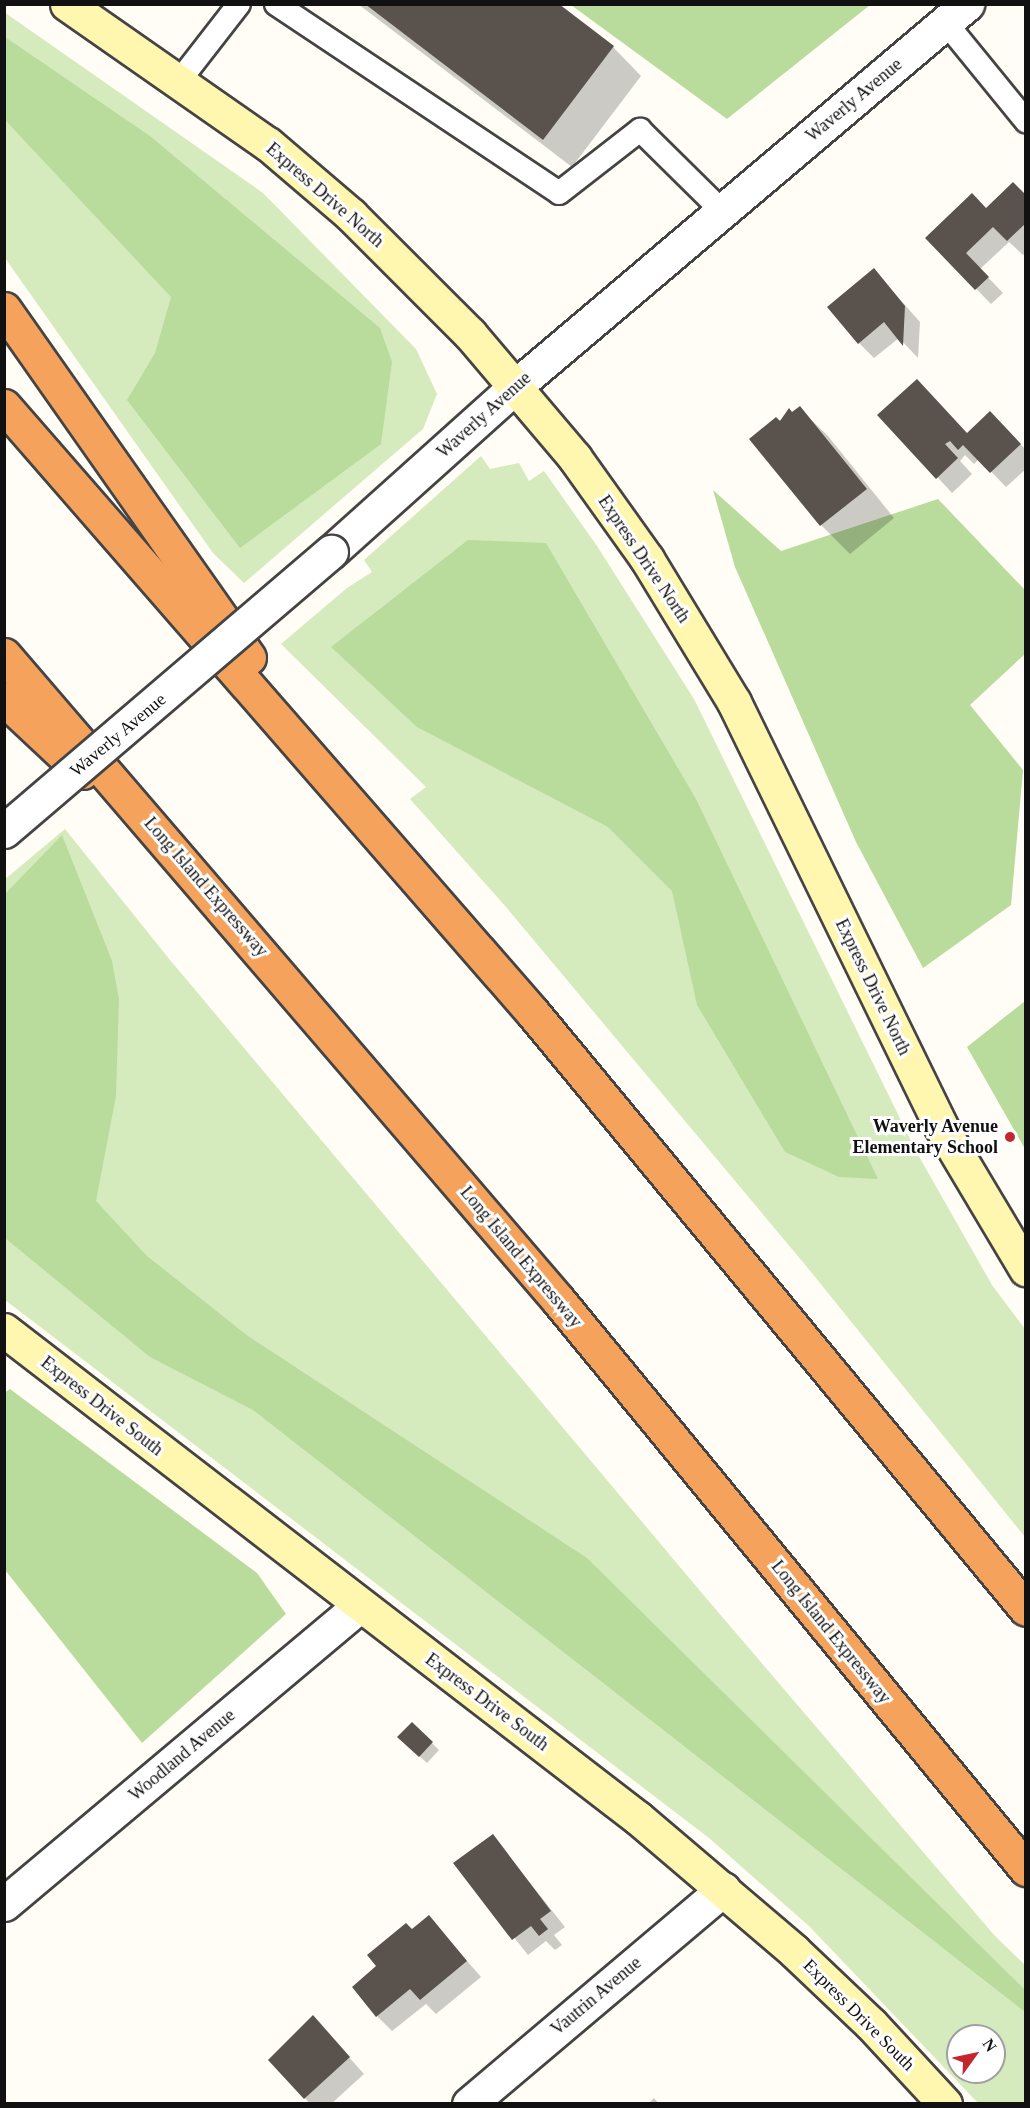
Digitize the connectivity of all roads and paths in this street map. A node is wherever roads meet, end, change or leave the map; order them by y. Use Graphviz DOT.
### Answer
graph roads {
  1 [pos="68,4"];
  2 [pos="240,4"];
  3 [pos="276,4"];
  4 [pos="956,14"];
  5 [pos="180,80"];
  6 [pos="1026,121"];
  7 [pos="722,211"];
  8 [pos="4,309"];
  9 [pos="516,385"];
  10 [pos="4,406"];
  11 [pos="4,655"];
  12 [pos="4,699"];
  13 [pos="356,808"];
  14 [pos="4,831"];
  15 [pos="204,885"];
  16 [pos="1026,1269"];
  17 [pos="4,1330"];
  18 [pos="360,1605"];
  19 [pos="1026,1609"];
  20 [pos="1026,1869"];
  21 [pos="723,1889"];
  22 [pos="4,1904"];
  23 [pos="469,2103"];
  24 [pos="945,2103"];
  1 -- 5 [label="main road, Express Drive North"];
  2 -- 5 [label="lane"];
  3 -- 7 [label="lane"];
  4 -- 6 [label="lane"];
  4 -- 7 [label="street, Waverly Avenue"];
  5 -- 9 [label="main road, Express Drive North"];
  7 -- 9 [label="street, Waverly Avenue"];
  8 -- 13 [label="highway"];
  9 -- 14 [label="street, Waverly Avenue, bridge"];
  9 -- 16 [label="main road, Express Drive North"];
  10 -- 13 [label="highway"];
  11 -- 15 [label="highway, Long Island Expressway"];
  12 -- 15 [label="highway"];
  13 -- 19 [label="highway"];
  15 -- 20 [label="highway, Long Island Expressway"];
  17 -- 18 [label="main road, Express Drive South"];
  18 -- 21 [label="main road, Express Drive South"];
  18 -- 22 [label="street, Woodland Avenue"];
  21 -- 23 [label="street, Vautrin Avenue"];
  21 -- 24 [label="main road, Express Drive South"];
}
